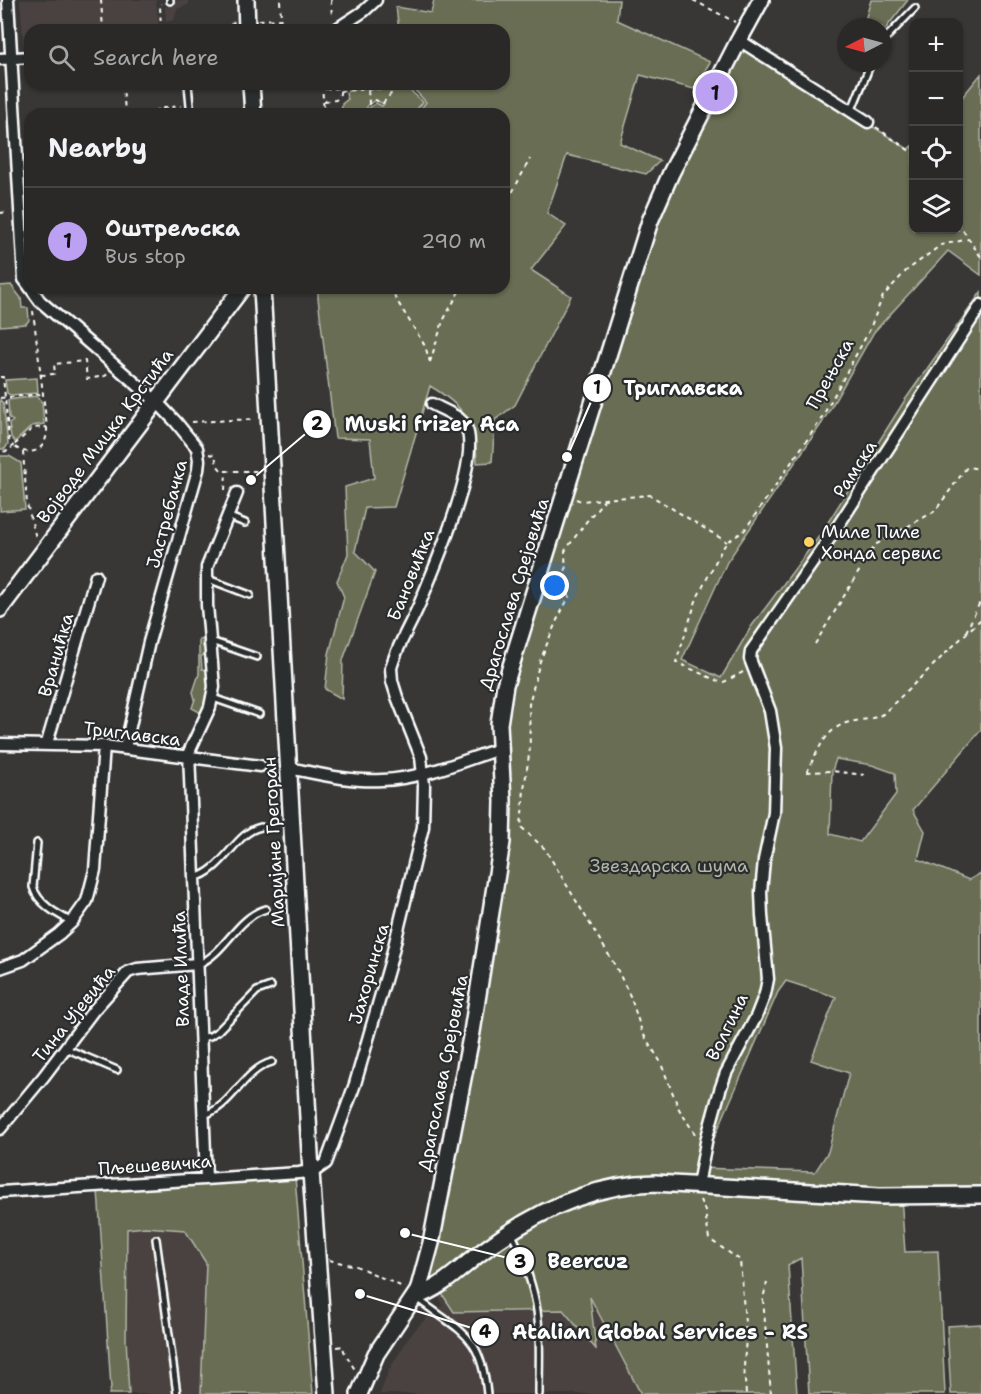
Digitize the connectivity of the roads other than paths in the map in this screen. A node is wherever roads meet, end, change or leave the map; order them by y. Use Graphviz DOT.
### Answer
graph roads {
  1 [pos="8,0"];
  2 [pos="246,0"];
  3 [pos="376,0"];
  4 [pos="761,0"];
  5 [pos="915,8"];
  6 [pos="247,23"];
  7 [pos="341,24"];
  8 [pos="891,33"];
  9 [pos="742,34"];
  10 [pos="24,58"];
  11 [pos="6,59"];
  12 [pos="867,72"];
  13 [pos="189,90"];
  14 [pos="251,90"];
  15 [pos="190,106"];
  16 [pos="253,108"];
  17 [pos="851,112"];
  18 [pos="868,122"];
  19 [pos="24,207"];
  20 [pos="24,233"];
  21 [pos="24,275"];
  22 [pos="35,294"];
  23 [pos="237,294"];
  24 [pos="262,294"];
  25 [pos="981,304"];
  26 [pos="156,401"];
  27 [pos="432,404"];
  28 [pos="232,492"];
  29 [pos="227,516"];
  30 [pos="245,523"];
  31 [pos="96,576"];
  32 [pos="206,579"];
  33 [pos="250,595"];
  34 [pos="0,609"];
  35 [pos="211,641"];
  36 [pos="257,657"];
  37 [pos="752,664"];
  38 [pos="213,698"];
  39 [pos="259,714"];
  40 [pos="47,743"];
  41 [pos="0,744"];
  42 [pos="104,746"];
  43 [pos="125,748"];
  44 [pos="499,749"];
  45 [pos="189,758"];
  46 [pos="260,766"];
  47 [pos="289,768"];
  48 [pos="423,772"];
  49 [pos="261,827"];
  50 [pos="37,843"];
  51 [pos="194,878"];
  52 [pos="266,909"];
  53 [pos="72,922"];
  54 [pos="197,964"];
  55 [pos="0,968"];
  56 [pos="271,986"];
  57 [pos="200,1038"];
  58 [pos="65,1048"];
  59 [pos="272,1062"];
  60 [pos="117,1070"];
  61 [pos="204,1115"];
  62 [pos="0,1129"];
  63 [pos="311,1172"];
  64 [pos="206,1178"];
  65 [pos="699,1191"];
  66 [pos="0,1192"];
  67 [pos="981,1195"];
  68 [pos="511,1231"];
  69 [pos="156,1239"];
  70 [pos="411,1292"];
  71 [pos="177,1394"];
  72 [pos="327,1394"];
  73 [pos="359,1394"];
  74 [pos="487,1394"];
  75 [pos="539,1394"];
  1 -- 11 [label="street"];
  2 -- 6 [label="street"];
  3 -- 7 [label="street"];
  4 -- 9 [label="street, Драгослава Срејовића"];
  5 -- 8 [label="lane"];
  9 -- 17 [label="street"];
  9 -- 44 [label="street, Драгослава Срејовића"];
  10 -- 11 [label="street"];
  11 -- 19 [label="street"];
  12 -- 17 [label="lane"];
  13 -- 15 [label="lane"];
  14 -- 16 [label="street"];
  17 -- 18 [label="street"];
  20 -- 21 [label="street, Јастребачка"];
  22 -- 26 [label="street, Јастребачка"];
  23 -- 26 [label="street, Војводе Мицка Крстића"];
  24 -- 47 [label="street, Маријане Грегоран"];
  25 -- 37 [label="street, Рамска"];
  26 -- 34 [label="street, Војводе Мицка Крстића"];
  26 -- 43 [label="street, Јастребачка"];
  27 -- 48 [label="street, Бановићка"];
  28 -- 29 [label="street"];
  29 -- 30 [label="lane"];
  29 -- 32 [label="street"];
  31 -- 40 [label="street, Вранићка"];
  32 -- 33 [label="lane"];
  32 -- 35 [label="street"];
  35 -- 36 [label="lane"];
  35 -- 38 [label="street"];
  37 -- 65 [label="street, Волгина"];
  38 -- 39 [label="lane"];
  38 -- 45 [label="street, Владе Илића"];
  40 -- 41 [label="street, Триглавска"];
  40 -- 42 [label="street, Триглавска"];
  42 -- 43 [label="street, Триглавска"];
  42 -- 53 [label="street"];
  43 -- 45 [label="street, Триглавска"];
  44 -- 48 [label="street"];
  44 -- 70 [label="street, Драгослава Срејовића"];
  45 -- 46 [label="street, Триглавска"];
  45 -- 51 [label="street, Владе Илића"];
  47 -- 48 [label="street"];
  47 -- 63 [label="street, Маријане Грегоран"];
  48 -- 63 [label="street, Јахоринска"];
  49 -- 51 [label="lane"];
  50 -- 53 [label="lane"];
  51 -- 54 [label="street, Владе Илића"];
  52 -- 54 [label="lane"];
  53 -- 55 [label="street"];
  54 -- 57 [label="street, Владе Илића"];
  54 -- 58 [label="street, Тина Ујевића"];
  56 -- 57 [label="lane"];
  57 -- 61 [label="street, Владе Илића"];
  58 -- 60 [label="lane"];
  58 -- 62 [label="street, Тина Ујевића"];
  59 -- 61 [label="lane"];
  61 -- 64 [label="street, Владе Илића"];
  63 -- 64 [label="street, Пљешевичка"];
  63 -- 72 [label="street, Маријане Грегоран"];
  64 -- 66 [label="street, Пљешевичка"];
  65 -- 67 [label="street"];
  65 -- 68 [label="street"];
  68 -- 70 [label="street"];
  68 -- 75 [label="lane"];
  69 -- 71 [label="lane"];
  70 -- 73 [label="street, Драгослава Срејовића"];
  70 -- 74 [label="lane"];
}
